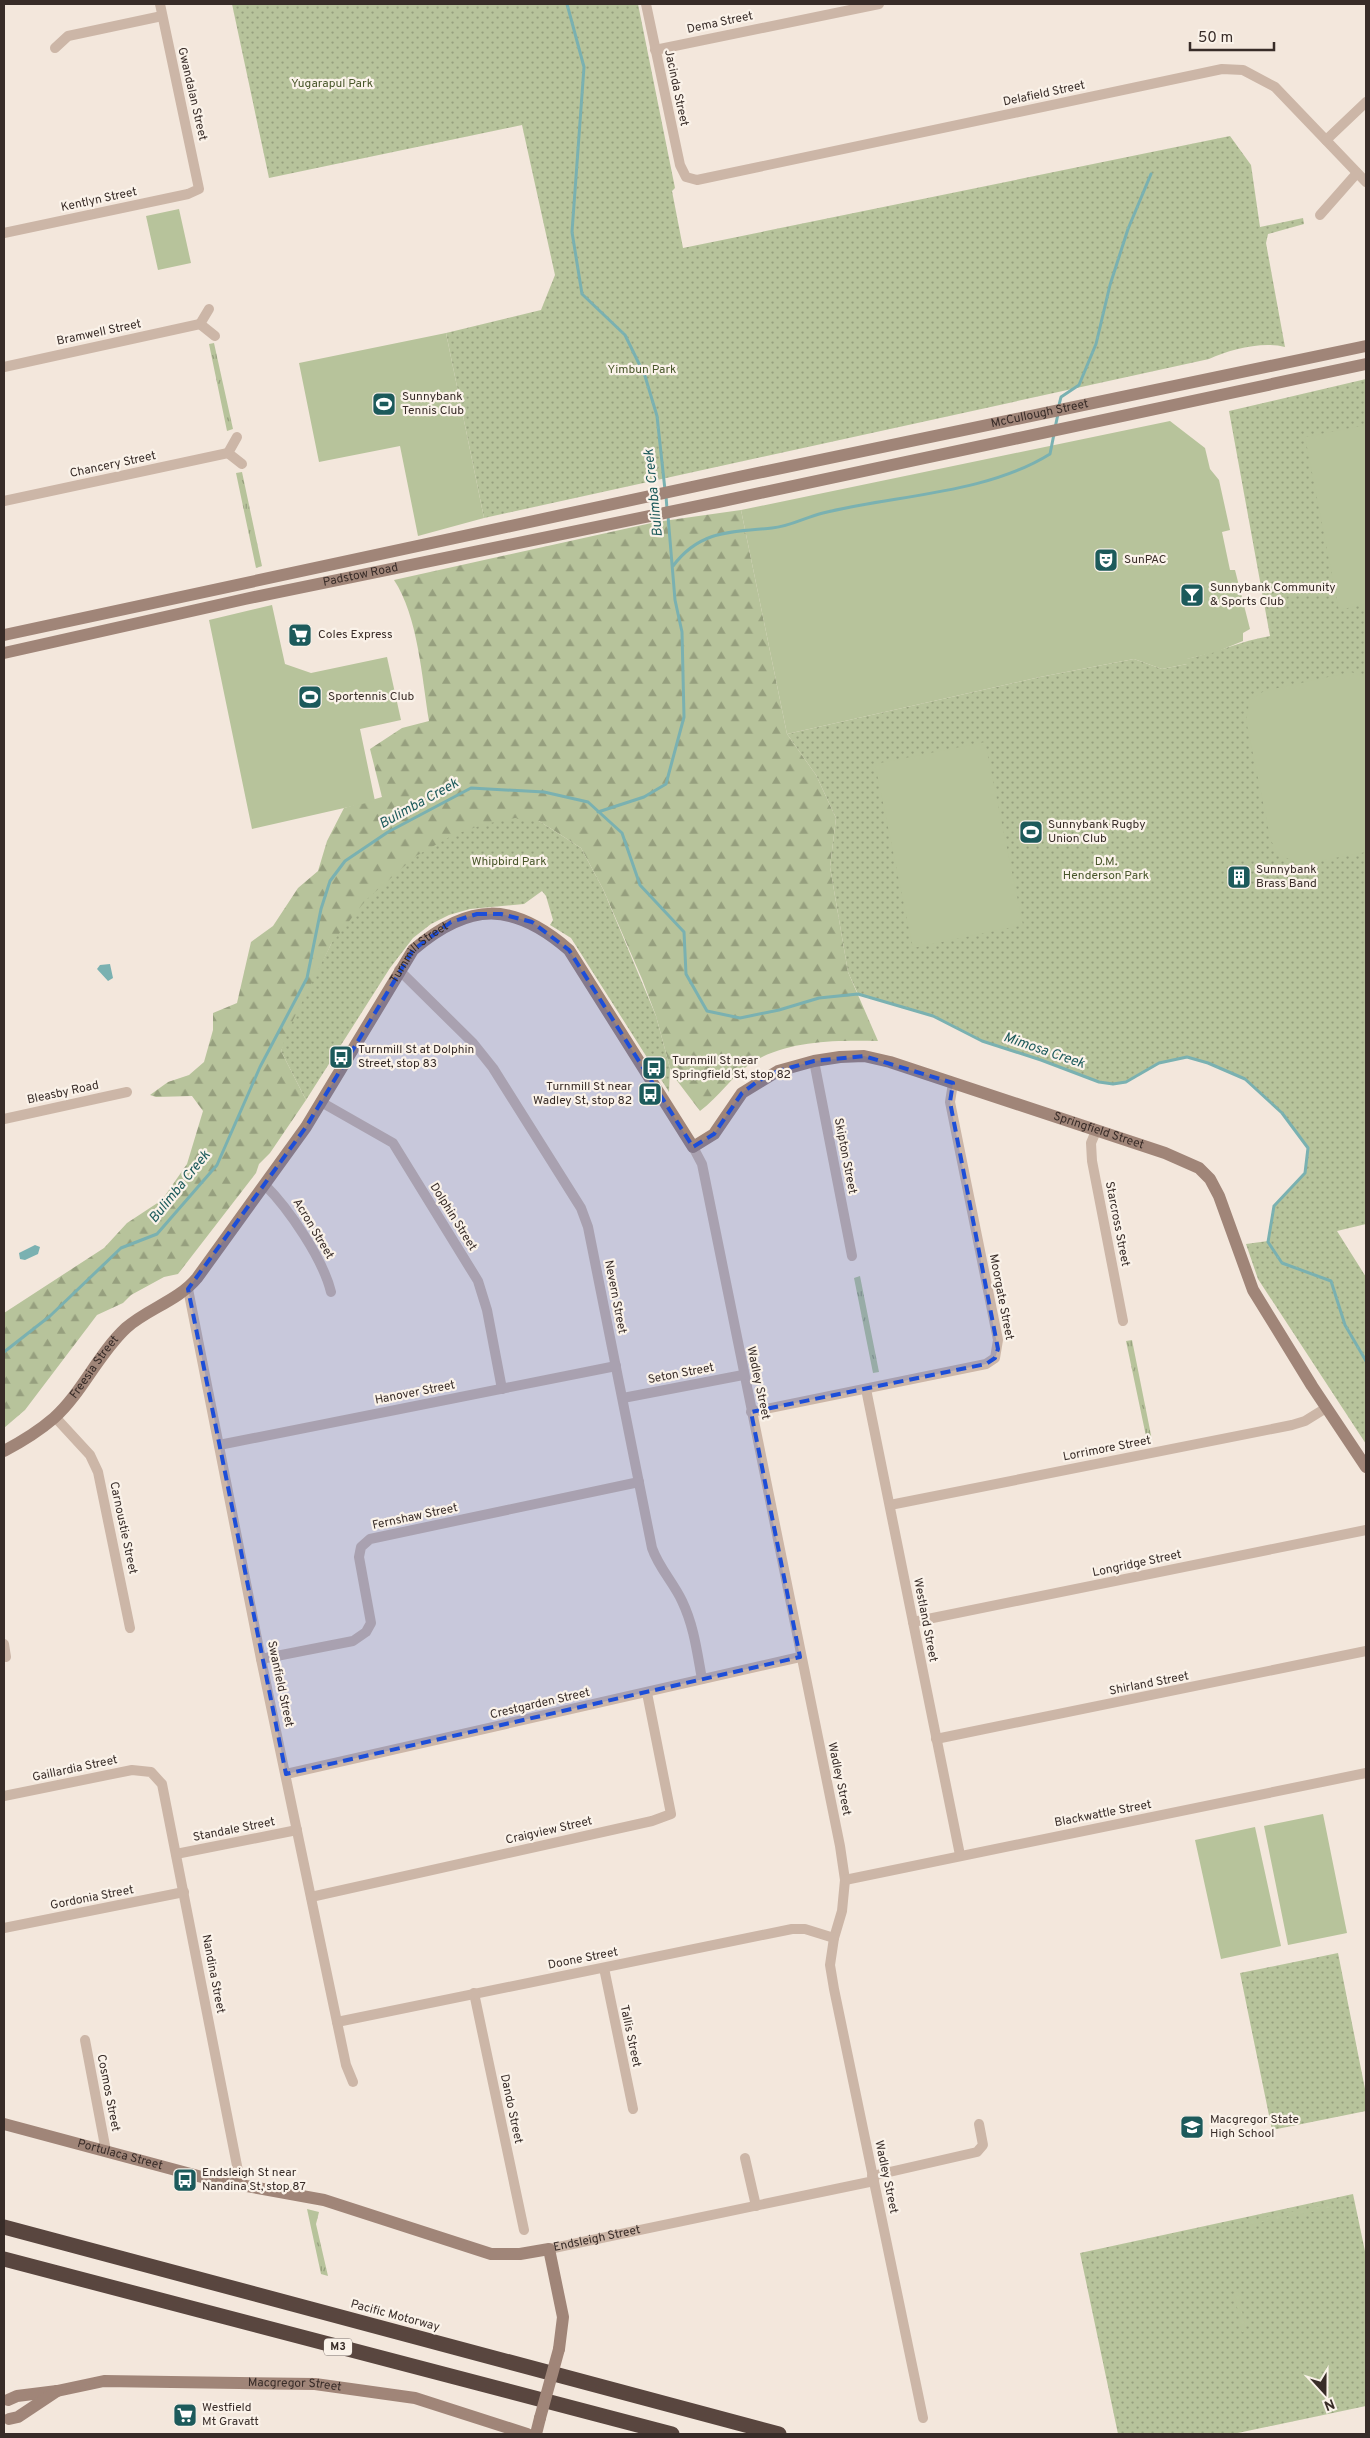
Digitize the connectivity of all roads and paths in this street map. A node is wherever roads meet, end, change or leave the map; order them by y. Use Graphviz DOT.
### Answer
graph roads {
  1 [pos="160,4"];
  2 [pos="646,4"];
  3 [pos="879,4"];
  4 [pos="162,16"];
  5 [pos="55,48"];
  6 [pos="655,50"];
  7 [pos="1366,102"];
  8 [pos="1326,140"];
  9 [pos="1357,173"];
  10 [pos="686,177"];
  11 [pos="1366,182"];
  12 [pos="200,189"];
  13 [pos="1320,215"];
  14 [pos="4,232"];
  15 [pos="209,309"];
  16 [pos="200,324"];
  17 [pos="215,336"];
  18 [pos="1366,346"];
  19 [pos="1366,364"];
  20 [pos="4,366"];
  21 [pos="237,437"];
  22 [pos="228,453"];
  23 [pos="242,464"];
  24 [pos="714,482"];
  25 [pos="4,501"];
  26 [pos="718,502"];
  27 [pos="4,635"];
  28 [pos="4,653"];
  29 [pos="399,970"];
  30 [pos="814,1061"];
  31 [pos="953,1083"];
  32 [pos="127,1092"];
  33 [pos="322,1102"];
  34 [pos="4,1119"];
  35 [pos="1096,1131"];
  36 [pos="693,1147"];
  37 [pos="264,1185"];
  38 [pos="852,1256"];
  39 [pos="188,1289"];
  40 [pos="331,1292"];
  41 [pos="1123,1321"];
  42 [pos="616,1366"];
  43 [pos="743,1375"];
  44 [pos="502,1389"];
  45 [pos="866,1389"];
  46 [pos="623,1398"];
  47 [pos="1326,1408"];
  48 [pos="752,1412"];
  49 [pos="55,1417"];
  50 [pos="219,1445"];
  51 [pos="4,1451"];
  52 [pos="1366,1467"];
  53 [pos="639,1482"];
  54 [pos="890,1505"];
  55 [pos="1366,1530"];
  56 [pos="913,1622"];
  57 [pos="130,1628"];
  58 [pos="4,1644"];
  59 [pos="1366,1651"];
  60 [pos="6,1657"];
  61 [pos="800,1657"];
  62 [pos="262,1659"];
  63 [pos="702,1679"];
  64 [pos="647,1692"];
  65 [pos="936,1739"];
  66 [pos="151,1772"];
  67 [pos="1366,1773"];
  68 [pos="286,1774"];
  69 [pos="4,1796"];
  70 [pos="297,1830"];
  71 [pos="176,1854"];
  72 [pos="960,1855"];
  73 [pos="845,1880"];
  74 [pos="184,1892"];
  75 [pos="311,1897"];
  76 [pos="4,1928"];
  77 [pos="834,1938"];
  78 [pos="604,1968"];
  79 [pos="474,1994"];
  80 [pos="337,2022"];
  81 [pos="85,2040"];
  82 [pos="353,2082"];
  83 [pos="633,2109"];
  84 [pos="4,2124"];
  85 [pos="979,2124"];
  86 [pos="106,2151"];
  87 [pos="745,2158"];
  88 [pos="873,2178"];
  89 [pos="241,2186"];
  90 [pos="324,2200"];
  91 [pos="756,2206"];
  92 [pos="4,2227"];
  93 [pos="524,2230"];
  94 [pos="549,2249"];
  95 [pos="4,2259"];
  96 [pos="57,2391"];
  97 [pos="6,2397"];
  98 [pos="923,2418"];
  99 [pos="6,2423"];
  100 [pos="528,2434"];
  101 [pos="536,2434"];
  102 [pos="672,2434"];
  103 [pos="780,2434"];
  1 -- 4 [label="street, Gwandalan Street"];
  2 -- 6 [label="street, Jacinda Street"];
  3 -- 6 [label="street, Dema Street"];
  4 -- 5 [label="street"];
  4 -- 12 [label="street, Gwandalan Street"];
  6 -- 10 [label="street, Jacinda Street"];
  7 -- 8 [label="street"];
  8 -- 9 [label="street, Delafield Street"];
  8 -- 10 [label="street, Delafield Street"];
  9 -- 11 [label="street, Delafield Street"];
  9 -- 13 [label="street"];
  12 -- 14 [label="street, Kentlyn Street"];
  15 -- 16 [label="street"];
  16 -- 17 [label="street"];
  16 -- 20 [label="street, Bramwell Street"];
  18 -- 24 [label="street, McCullough Street"];
  19 -- 26 [label="street, McCullough Street"];
  21 -- 22 [label="street"];
  22 -- 23 [label="street"];
  22 -- 25 [label="street, Chancery Street"];
  24 -- 27 [label="street, Padstow Road"];
  26 -- 28 [label="street, Padstow Road"];
  29 -- 33 [label="street, Turnmill Street"];
  29 -- 36 [label="street, Turnmill Street"];
  29 -- 42 [label="street, Nevern Street"];
  30 -- 31 [label="street, Springfield Street"];
  30 -- 36 [label="street, Springfield Street"];
  30 -- 38 [label="street, Skipton Street"];
  31 -- 35 [label="street, Springfield Street"];
  31 -- 45 [label="street, Moorgate Street"];
  32 -- 34 [label="street, Bleasby Road"];
  33 -- 37 [label="street, Turnmill Street"];
  33 -- 44 [label="street, Dolphin Street"];
  35 -- 41 [label="street, Starcross Street"];
  35 -- 47 [label="street, Springfield Street"];
  36 -- 43 [label="street, Wadley Street"];
  37 -- 39 [label="street, Turnmill Street"];
  37 -- 40 [label="street, Acron Street"];
  39 -- 49 [label="street, Freesia Street"];
  39 -- 50 [label="street, Swanfield Street"];
  42 -- 44 [label="street, Hanover Street"];
  42 -- 46 [label="street, Nevern Street"];
  43 -- 46 [label="street, Seton Street"];
  43 -- 48 [label="street, Wadley Street"];
  44 -- 50 [label="street, Hanover Street"];
  45 -- 48 [label="street, Moorgate Street"];
  45 -- 54 [label="street, Westland Street"];
  46 -- 53 [label="street, Nevern Street"];
  47 -- 52 [label="street, Springfield Street"];
  47 -- 54 [label="street, Lorrimore Street"];
  48 -- 61 [label="street, Wadley Street"];
  49 -- 51 [label="street, Freesia Street"];
  49 -- 57 [label="street, Carnoustie Street"];
  50 -- 62 [label="street, Swanfield Street"];
  53 -- 62 [label="street, Fernshaw Street"];
  53 -- 63 [label="street, Nevern Street"];
  54 -- 56 [label="street, Westland Street"];
  55 -- 56 [label="street, Longridge Street"];
  56 -- 65 [label="street, Westland Street"];
  58 -- 60 [label="street"];
  59 -- 65 [label="street, Shirland Street"];
  61 -- 63 [label="street, Crestgarden Street"];
  61 -- 73 [label="street, Wadley Street"];
  62 -- 68 [label="street, Swanfield Street"];
  63 -- 64 [label="street, Crestgarden Street"];
  64 -- 68 [label="street, Crestgarden Street"];
  64 -- 75 [label="street, Craigview Street"];
  65 -- 72 [label="street, Westland Street"];
  66 -- 69 [label="street, Gaillardia Street"];
  66 -- 71 [label="street, Nandina Street"];
  67 -- 72 [label="street, Blackwattle Street"];
  68 -- 70 [label="street, Swanfield Street"];
  70 -- 71 [label="street, Standale Street"];
  70 -- 75 [label="street, Swanfield Street"];
  71 -- 74 [label="street, Nandina Street"];
  72 -- 73 [label="street, Blackwattle Street"];
  73 -- 77 [label="street, Wadley Street"];
  74 -- 76 [label="street, Gordonia Street"];
  74 -- 89 [label="street, Nandina Street"];
  75 -- 80 [label="street, Swanfield Street"];
  77 -- 78 [label="street, Doone Street"];
  77 -- 88 [label="street, Wadley Street"];
  78 -- 79 [label="street, Doone Street"];
  78 -- 83 [label="street, Tallis Street"];
  79 -- 80 [label="street, Doone Street"];
  79 -- 93 [label="street, Dando Street"];
  80 -- 82 [label="street, Swanfield Street"];
  81 -- 86 [label="street, Cosmos Street"];
  84 -- 86 [label="street, Portulaca Street"];
  85 -- 88 [label="street, Endsleigh Street"];
  86 -- 89 [label="street, Portulaca Street"];
  87 -- 91 [label="street"];
  88 -- 91 [label="street, Endsleigh Street"];
  88 -- 98 [label="street, Wadley Street"];
  89 -- 90 [label="street, Portulaca Street"];
  90 -- 94 [label="street, Endsleigh Street"];
  91 -- 94 [label="street, Endsleigh Street"];
  92 -- 103 [label="highway, Pacific Motorway / M3"];
  94 -- 101 [label="street, bridge"];
  95 -- 102 [label="highway, M3"];
  96 -- 97 [label="street, Macgregor Street"];
  96 -- 99 [label="street, Macgregor Street"];
  96 -- 100 [label="street, Macgregor Street"];
  97 -- 99 [label="street"];
}
